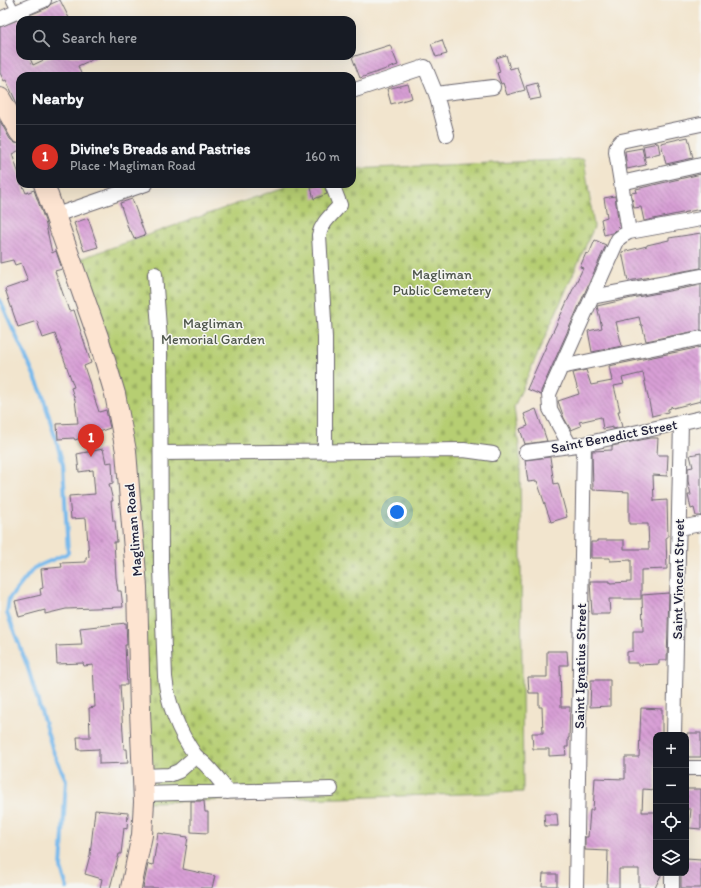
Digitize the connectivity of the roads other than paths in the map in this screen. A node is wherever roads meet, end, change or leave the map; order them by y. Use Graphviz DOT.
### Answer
graph roads {
  1 [pos="44,0"];
  2 [pos="13,6"];
  3 [pos="0,19"];
  4 [pos="493,87"];
  5 [pos="356,90"];
  6 [pos="436,94"];
  7 [pos="0,98"];
  8 [pos="701,124"];
  9 [pos="16,126"];
  10 [pos="447,135"];
  11 [pos="701,165"];
  12 [pos="621,183"];
  13 [pos="46,188"];
  14 [pos="134,188"];
  15 [pos="334,188"];
  16 [pos="56,215"];
  17 [pos="701,220"];
  18 [pos="629,232"];
  19 [pos="155,274"];
  20 [pos="701,276"];
  21 [pos="592,297"];
  22 [pos="701,338"];
  23 [pos="561,367"];
  24 [pos="701,418"];
  25 [pos="682,422"];
  26 [pos="584,444"];
  27 [pos="570,446"];
  28 [pos="325,451"];
  29 [pos="526,452"];
  30 [pos="161,453"];
  31 [pos="493,454"];
  32 [pos="701,524"];
  33 [pos="679,528"];
  34 [pos="674,732"];
  35 [pos="196,756"];
  36 [pos="689,768"];
  37 [pos="701,768"];
  38 [pos="143,785"];
  39 [pos="331,789"];
  40 [pos="228,792"];
  41 [pos="672,876"];
  42 [pos="131,888"];
  43 [pos="576,888"];
  44 [pos="672,888"];
  1 -- 2 [label="street"];
  2 -- 3 [label="street"];
  4 -- 6 [label="street"];
  5 -- 6 [label="street"];
  6 -- 10 [label="street"];
  7 -- 9 [label="street"];
  8 -- 12 [label="street"];
  11 -- 12 [label="street"];
  12 -- 18 [label="street"];
  13 -- 16 [label="street, Magliman Road"];
  14 -- 16 [label="street"];
  15 -- 28 [label="street"];
  16 -- 38 [label="street, Magliman Road"];
  17 -- 18 [label="street"];
  18 -- 21 [label="street"];
  19 -- 30 [label="street"];
  20 -- 21 [label="street"];
  21 -- 23 [label="street"];
  22 -- 23 [label="street"];
  23 -- 27 [label="street"];
  24 -- 25 [label="street, Saint Benedict Street"];
  25 -- 26 [label="street, Saint Benedict Street"];
  25 -- 33 [label="street, Saint Vincent Street"];
  26 -- 27 [label="street, Saint Benedict Street"];
  26 -- 43 [label="street, Saint Ignatius Street"];
  27 -- 29 [label="street, Saint Benedict Street"];
  28 -- 30 [label="street"];
  28 -- 31 [label="street"];
  30 -- 35 [label="street"];
  32 -- 33 [label="street"];
  33 -- 34 [label="street, Saint Vincent Street"];
  35 -- 38 [label="street"];
  35 -- 40 [label="street"];
  36 -- 37 [label="street"];
  38 -- 40 [label="street"];
  38 -- 42 [label="street, Magliman Road"];
  39 -- 40 [label="street"];
  41 -- 44 [label="street"];
}
